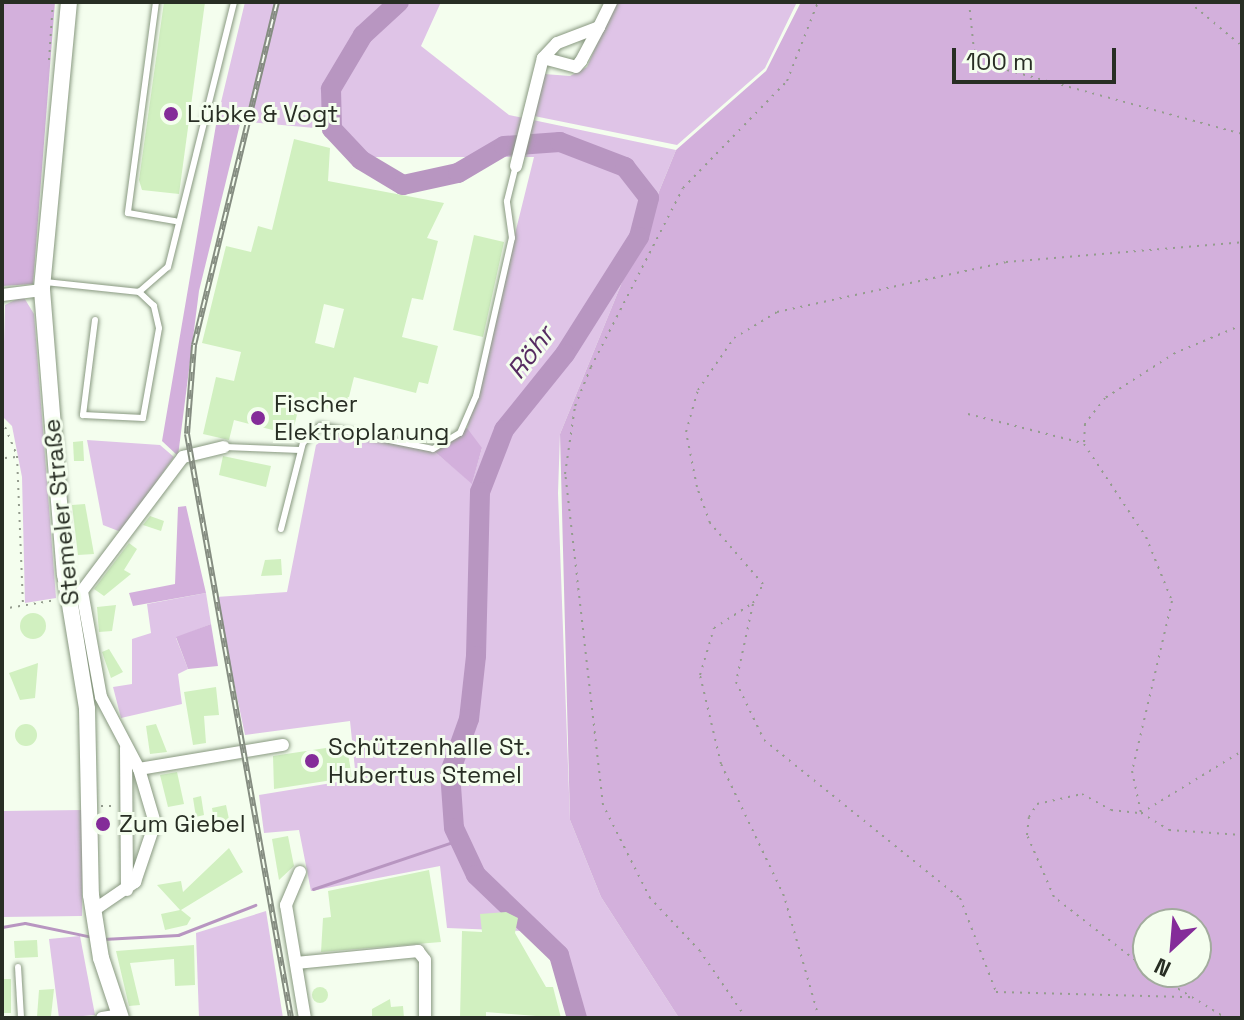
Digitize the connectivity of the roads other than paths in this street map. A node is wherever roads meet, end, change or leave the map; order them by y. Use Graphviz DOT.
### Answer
graph roads {
  1 [pos="69,2"];
  2 [pos="156,2"];
  3 [pos="234,2"];
  4 [pos="611,2"];
  5 [pos="599,27"];
  6 [pos="543,58"];
  7 [pos="516,166"];
  8 [pos="175,221"];
  9 [pos="42,286"];
  10 [pos="139,292"];
  11 [pos="2,295"];
  12 [pos="95,320"];
  13 [pos="224,447"];
  14 [pos="300,450"];
  15 [pos="281,529"];
  16 [pos="283,745"];
  17 [pos="126,748"];
  18 [pos="139,769"];
  19 [pos="300,872"];
  20 [pos="127,890"];
  21 [pos="94,910"];
  22 [pos="296,963"];
  23 [pos="18,967"];
  24 [pos="121,1017"];
  25 [pos="21,1018"];
  26 [pos="102,1018"];
  27 [pos="305,1018"];
  28 [pos="425,1018"];
  1 -- 9 [label="main road, Stemeler Straße"];
  2 -- 8 [label="lane"];
  3 -- 8 [label="lane"];
  4 -- 5 [label="street"];
  5 -- 6 [label="street"];
  5 -- 6 [label="street"];
  6 -- 7 [label="street"];
  7 -- 14 [label="lane"];
  8 -- 10 [label="lane"];
  9 -- 10 [label="lane"];
  9 -- 11 [label="street"];
  9 -- 21 [label="main road, Stemeler Straße"];
  10 -- 12 [label="lane"];
  13 -- 14 [label="lane"];
  13 -- 17 [label="street"];
  14 -- 15 [label="lane"];
  16 -- 18 [label="street"];
  17 -- 18 [label="street"];
  17 -- 20 [label="street"];
  18 -- 20 [label="street"];
  19 -- 22 [label="street"];
  20 -- 21 [label="street"];
  21 -- 24 [label="main road, Stemeler Straße"];
  22 -- 27 [label="street"];
  22 -- 28 [label="street"];
  23 -- 25 [label="lane"];
  24 -- 26 [label="street"];
}
